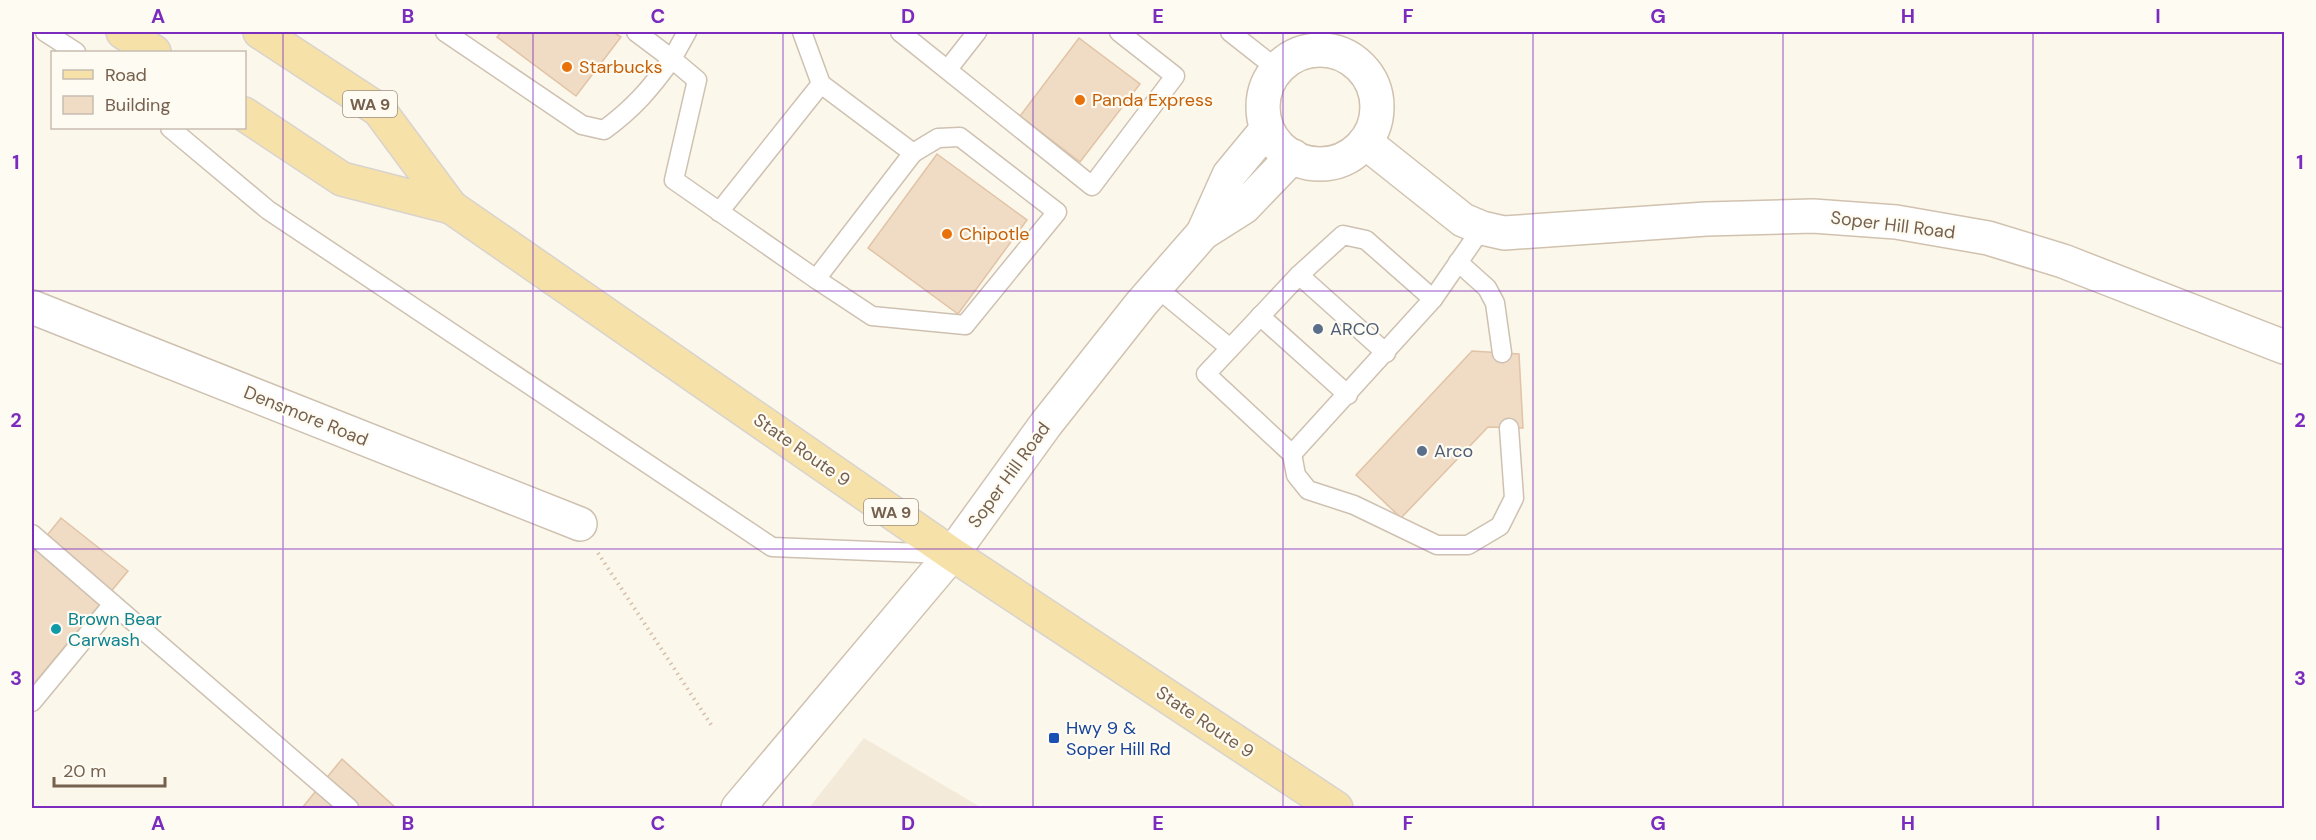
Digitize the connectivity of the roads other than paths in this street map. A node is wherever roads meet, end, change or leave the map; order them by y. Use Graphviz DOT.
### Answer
graph roads {
  1 [pos="45,32"];
  2 [pos="123,32"];
  3 [pos="260,32"];
  4 [pos="445,32"];
  5 [pos="636,32"];
  6 [pos="687,32"];
  7 [pos="802,32"];
  8 [pos="900,32"];
  9 [pos="977,32"];
  10 [pos="1119,32"];
  11 [pos="1230,32"];
  12 [pos="1350,44"];
  13 [pos="74,51"];
  14 [pos="152,51"];
  15 [pos="672,59"];
  16 [pos="948,69"];
  17 [pos="1277,69"];
  18 [pos="821,84"];
  19 [pos="246,115"];
  20 [pos="172,129"];
  21 [pos="1267,129"];
  22 [pos="1365,142"];
  23 [pos="913,153"];
  24 [pos="1293,156"];
  25 [pos="451,207"];
  26 [pos="719,212"];
  27 [pos="1482,228"];
  28 [pos="1203,233"];
  29 [pos="1458,262"];
  30 [pos="1299,275"];
  31 [pos="816,279"];
  32 [pos="1156,287"];
  33 [pos="1433,299"];
  34 [pos="32,307"];
  35 [pos="1260,316"];
  36 [pos="2284,347"];
  37 [pos="1230,348"];
  38 [pos="1386,352"];
  39 [pos="1502,353"];
  40 [pos="1348,394"];
  41 [pos="1509,428"];
  42 [pos="1292,454"];
  43 [pos="580,524"];
  44 [pos="32,534"];
  45 [pos="952,554"];
  46 [pos="113,604"];
  47 [pos="32,702"];
  48 [pos="349,808"];
  49 [pos="738,808"];
  50 [pos="1336,808"];
  1 -- 13 [label="lane"];
  2 -- 14 [label="main road"];
  3 -- 25 [label="main road, State Route 9 / WA 9"];
  4 -- 15 [label="lane"];
  5 -- 15 [label="lane"];
  6 -- 15 [label="lane"];
  7 -- 18 [label="lane"];
  8 -- 16 [label="lane"];
  9 -- 16 [label="lane"];
  10 -- 16 [label="lane"];
  11 -- 17 [label="lane"];
  12 -- 17 [label="street"];
  12 -- 22 [label="street"];
  15 -- 26 [label="lane"];
  17 -- 21 [label="street"];
  18 -- 23 [label="lane"];
  18 -- 26 [label="lane"];
  19 -- 25 [label="main road, State Route 9 / WA 9"];
  20 -- 45 [label="lane"];
  21 -- 24 [label="street"];
  21 -- 28 [label="street"];
  22 -- 24 [label="street"];
  22 -- 27 [label="street, Soper Hill Road"];
  23 -- 31 [label="lane"];
  23 -- 31 [label="lane"];
  24 -- 28 [label="street, Soper Hill Road"];
  25 -- 45 [label="main road, State Route 9 / WA 9"];
  26 -- 31 [label="lane"];
  27 -- 29 [label="lane"];
  27 -- 36 [label="street, Soper Hill Road"];
  28 -- 32 [label="street, Soper Hill Road"];
  29 -- 33 [label="lane"];
  29 -- 39 [label="lane"];
  30 -- 33 [label="lane"];
  30 -- 35 [label="lane"];
  30 -- 38 [label="lane"];
  32 -- 37 [label="lane"];
  32 -- 45 [label="street, Soper Hill Road"];
  33 -- 38 [label="lane"];
  34 -- 43 [label="street, Densmore Road"];
  35 -- 37 [label="lane"];
  35 -- 40 [label="lane"];
  37 -- 42 [label="lane"];
  38 -- 40 [label="lane"];
  40 -- 42 [label="lane"];
  41 -- 42 [label="lane"];
  44 -- 46 [label="lane"];
  45 -- 49 [label="street, Soper Hill Road"];
  45 -- 50 [label="main road, State Route 9 / WA 9"];
  46 -- 47 [label="lane"];
  46 -- 48 [label="lane"];
}
